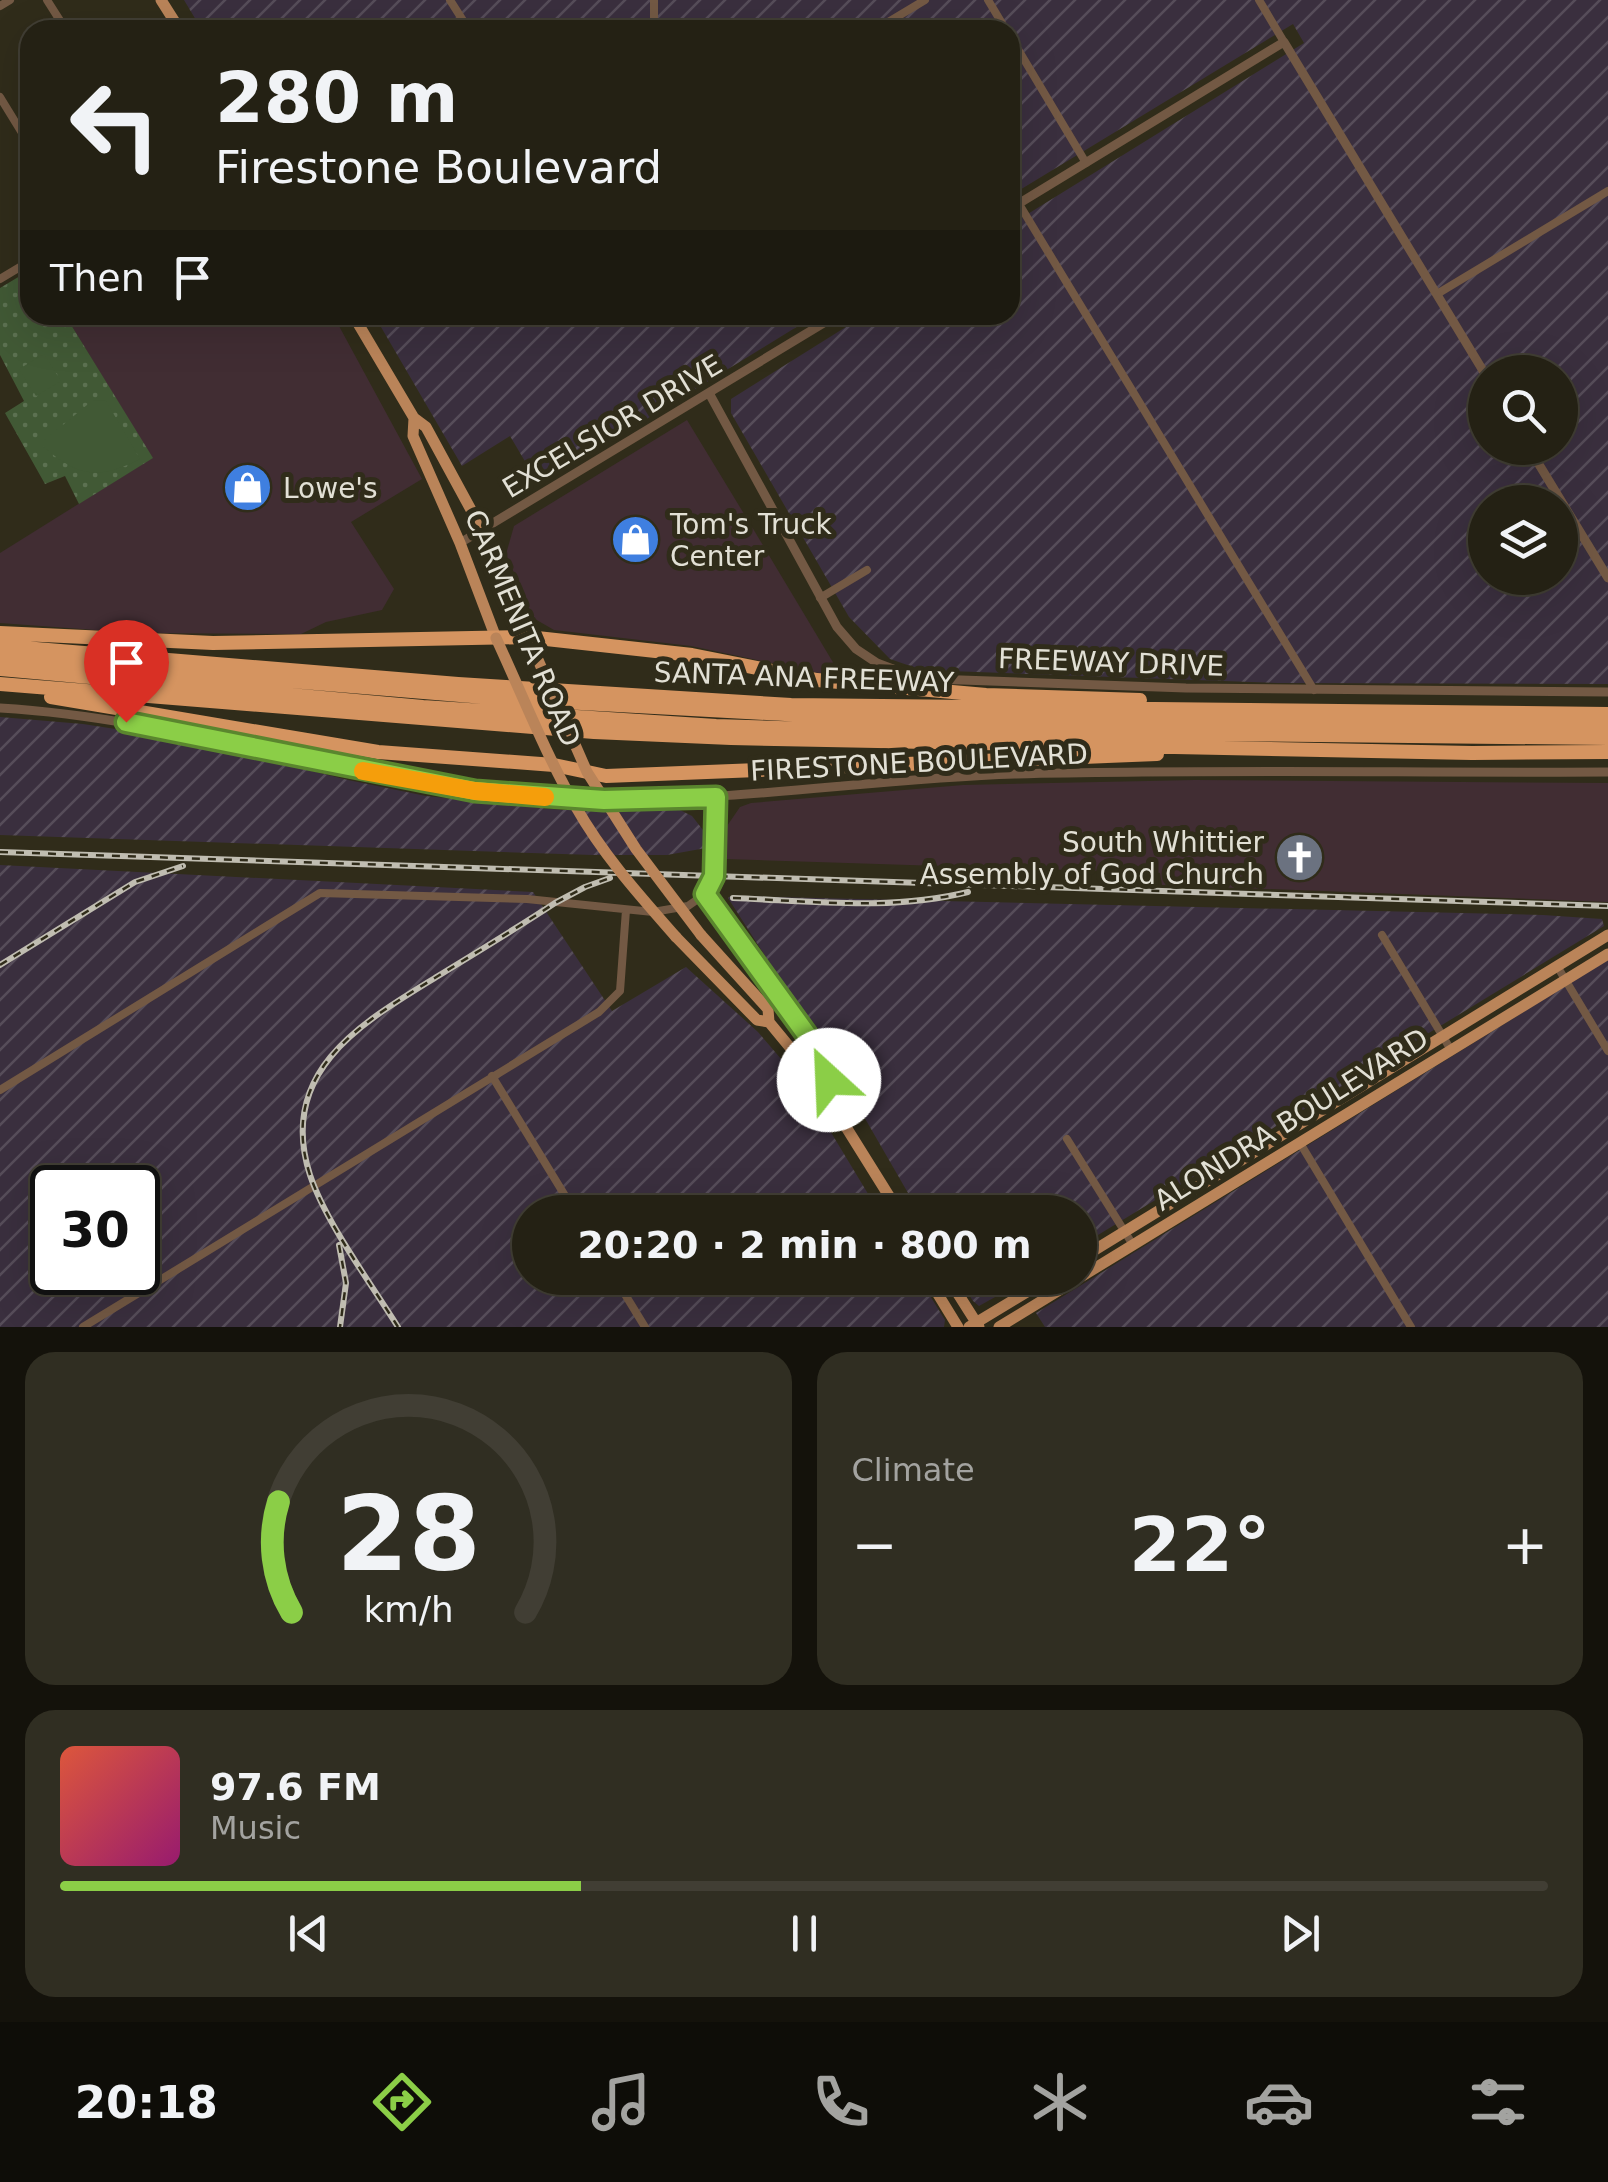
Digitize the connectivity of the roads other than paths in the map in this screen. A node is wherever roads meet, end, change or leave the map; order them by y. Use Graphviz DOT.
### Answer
graph roads {
  1 [pos="10,0"];
  2 [pos="925,0"];
  3 [pos="1259,0"];
  4 [pos="0,6"];
  5 [pos="892,20"];
  6 [pos="1284,42"];
  7 [pos="1020,53"];
  8 [pos="0,97"];
  9 [pos="20,130"];
  10 [pos="1086,163"];
  11 [pos="1608,190"];
  12 [pos="1020,204"];
  13 [pos="1020,215"];
  14 [pos="1437,294"];
  15 [pos="359,325"];
  16 [pos="821,325"];
  17 [pos="1474,355"];
  18 [pos="709,393"];
  19 [pos="414,418"];
  20 [pos="1539,465"];
  21 [pos="482,530"];
  22 [pos="460,542"];
  23 [pos="866,570"];
  24 [pos="1608,578"];
  25 [pos="820,598"];
  26 [pos="0,632"];
  27 [pos="528,637"];
  28 [pos="496,638"];
  29 [pos="0,646"];
  30 [pos="0,657"];
  31 [pos="0,669"];
  32 [pos="0,684"];
  33 [pos="1314,690"];
  34 [pos="0,692"];
  35 [pos="1608,692"];
  36 [pos="0,708"];
  37 [pos="1263,710"];
  38 [pos="1608,714"];
  39 [pos="1608,725"];
  40 [pos="1608,738"];
  41 [pos="1232,748"];
  42 [pos="1608,752"];
  43 [pos="554,766"];
  44 [pos="586,772"];
  45 [pos="1608,772"];
  46 [pos="716,797"];
  47 [pos="705,894"];
  48 [pos="626,910"];
  49 [pos="1382,934"];
  50 [pos="1608,935"];
  51 [pos="1608,954"];
  52 [pos="1557,966"];
  53 [pos="1566,980"];
  54 [pos="769,1022"];
  55 [pos="1443,1036"];
  56 [pos="1451,1050"];
  57 [pos="1608,1051"];
  58 [pos="492,1076"];
  59 [pos="0,1090"];
  60 [pos="824,1091"];
  61 [pos="1067,1140"];
  62 [pos="1300,1143"];
  63 [pos="1248,1156"];
  64 [pos="1256,1170"];
  65 [pos="565,1195"];
  66 [pos="889,1195"];
  67 [pos="1125,1232"];
  68 [pos="1133,1245"];
  69 [pos="1097,1249"];
  70 [pos="625,1295"];
  71 [pos="938,1295"];
  72 [pos="958,1295"];
  73 [pos="1023,1295"];
  74 [pos="975,1326"];
  75 [pos="83,1327"];
  76 [pos="645,1327"];
  77 [pos="958,1327"];
  78 [pos="1000,1327"];
  79 [pos="1412,1327"];
  1 -- 4 [label="street"];
  2 -- 5 [label="street"];
  3 -- 6 [label="street"];
  6 -- 10 [label="street"];
  6 -- 14 [label="street"];
  7 -- 10 [label="street"];
  8 -- 9 [label="street"];
  10 -- 12 [label="street"];
  11 -- 14 [label="street"];
  13 -- 33 [label="street"];
  14 -- 17 [label="street"];
  15 -- 19 [label="main road, CARMENITA ROAD"];
  16 -- 18 [label="street, EXCELSIOR DRIVE"];
  18 -- 21 [label="street, EXCELSIOR DRIVE"];
  18 -- 25 [label="street, FREEWAY DRIVE"];
  19 -- 21 [label="main road, CARMENITA ROAD"];
  19 -- 22 [label="main road, CARMENITA ROAD"];
  20 -- 24 [label="street"];
  21 -- 22 [label="street, EXCELSIOR DRIVE"];
  21 -- 27 [label="main road, CARMENITA ROAD"];
  22 -- 28 [label="main road, CARMENITA ROAD"];
  23 -- 25 [label="street"];
  25 -- 33 [label="street, FREEWAY DRIVE"];
  26 -- 28 [label="highway"];
  27 -- 28 [label="highway"];
  27 -- 37 [label="highway"];
  27 -- 44 [label="main road, CARMENITA ROAD, bridge"];
  28 -- 43 [label="main road, CARMENITA ROAD, bridge"];
  29 -- 37 [label="highway, SANTA ANA FREEWAY"];
  30 -- 39 [label="highway"];
  31 -- 40 [label="highway"];
  32 -- 41 [label="highway"];
  33 -- 35 [label="street, FREEWAY DRIVE"];
  34 -- 43 [label="highway"];
  36 -- 46 [label="street, FIRESTONE BOULEVARD"];
  37 -- 38 [label="highway, SANTA ANA FREEWAY"];
  41 -- 42 [label="highway"];
  41 -- 44 [label="highway"];
  43 -- 44 [label="highway, bridge"];
  43 -- 54 [label="main road, CARMENITA ROAD, bridge"];
  44 -- 54 [label="main road, CARMENITA ROAD, bridge"];
  45 -- 46 [label="street, FIRESTONE BOULEVARD"];
  46 -- 47 [label="street"];
  47 -- 48 [label="street"];
  47 -- 60 [label="street"];
  48 -- 58 [label="street"];
  48 -- 59 [label="street"];
  49 -- 55 [label="street"];
  50 -- 52 [label="main road, ALONDRA BOULEVARD"];
  51 -- 53 [label="main road, ALONDRA BOULEVARD"];
  52 -- 53 [label="street"];
  52 -- 55 [label="main road, ALONDRA BOULEVARD"];
  53 -- 56 [label="main road, ALONDRA BOULEVARD"];
  53 -- 57 [label="street"];
  54 -- 60 [label="main road, CARMENITA ROAD"];
  55 -- 56 [label="street"];
  55 -- 63 [label="main road, ALONDRA BOULEVARD"];
  56 -- 62 [label="main road, ALONDRA BOULEVARD"];
  58 -- 65 [label="street"];
  58 -- 75 [label="street"];
  60 -- 66 [label="main road, CARMENITA ROAD"];
  61 -- 67 [label="street"];
  62 -- 64 [label="main road, ALONDRA BOULEVARD"];
  62 -- 79 [label="street"];
  63 -- 64 [label="main road"];
  63 -- 67 [label="main road, ALONDRA BOULEVARD"];
  64 -- 68 [label="main road, ALONDRA BOULEVARD"];
  67 -- 68 [label="street"];
  67 -- 69 [label="main road, ALONDRA BOULEVARD"];
  68 -- 78 [label="main road, ALONDRA BOULEVARD"];
  70 -- 76 [label="street"];
  71 -- 77 [label="main road"];
  72 -- 74 [label="main road"];
  73 -- 74 [label="main road"];
}
